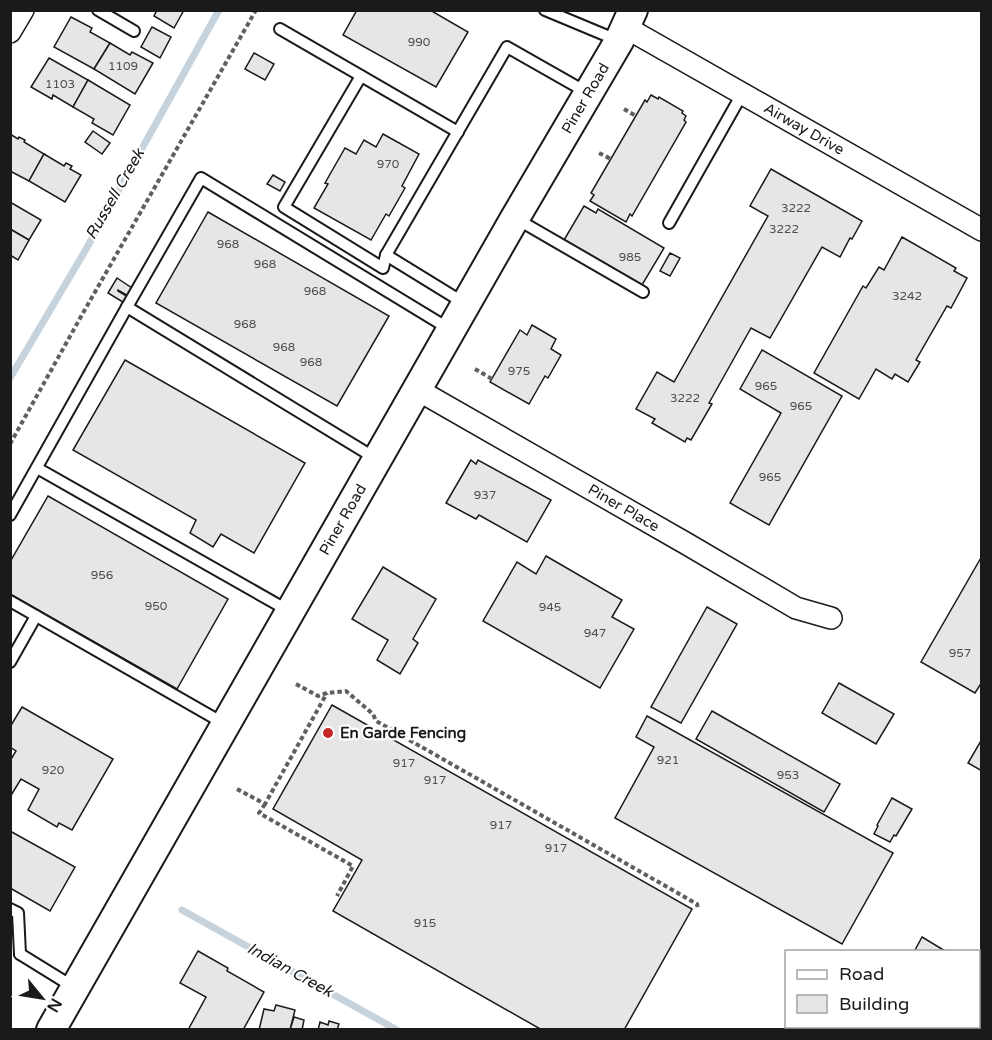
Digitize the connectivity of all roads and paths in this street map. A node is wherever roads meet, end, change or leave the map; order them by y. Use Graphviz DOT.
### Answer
graph roads {
  1 [pos="23,10"];
  2 [pos="98,10"];
  3 [pos="256,10"];
  4 [pos="545,10"];
  5 [pos="626,26"];
  6 [pos="280,29"];
  7 [pos="134,31"];
  8 [pos="10,32"];
  9 [pos="361,76"];
  10 [pos="588,93"];
  11 [pos="742,93"];
  12 [pos="624,109"];
  13 [pos="636,116"];
  14 [pos="458,132"];
  15 [pos="599,153"];
  16 [pos="611,159"];
  17 [pos="515,218"];
  18 [pos="669,224"];
  19 [pos="981,230"];
  20 [pos="386,255"];
  21 [pos="643,292"];
  22 [pos="466,304"];
  23 [pos="127,307"];
  24 [pos="451,330"];
  25 [pos="475,369"];
  26 [pos="492,379"];
  27 [pos="418,390"];
  28 [pos="10,444"];
  29 [pos="377,459"];
  30 [pos="37,468"];
  31 [pos="10,515"];
  32 [pos="10,601"];
  33 [pos="289,611"];
  34 [pos="36,616"];
  35 [pos="831,618"];
  36 [pos="10,662"];
  37 [pos="296,684"];
  38 [pos="327,693"];
  39 [pos="226,724"];
  40 [pos="237,789"];
  41 [pos="265,804"];
  42 [pos="337,896"];
  43 [pos="10,909"];
  44 [pos="699,909"];
  45 [pos="15,956"];
  46 [pos="75,988"];
  47 [pos="51,1029"];
  1 -- 8 [label="street"];
  2 -- 7 [label="lane"];
  3 -- 28 [label="path"];
  4 -- 5 [label="lane"];
  5 -- 10 [label="main road, Piner Road"];
  5 -- 11 [label="street, Airway Drive"];
  6 -- 9 [label="lane"];
  9 -- 14 [label="lane"];
  9 -- 20 [label="lane"];
  10 -- 14 [label="lane"];
  10 -- 17 [label="main road, Piner Road"];
  11 -- 18 [label="lane"];
  11 -- 19 [label="street, Airway Drive"];
  12 -- 13 [label="path"];
  14 -- 20 [label="lane"];
  15 -- 16 [label="path"];
  17 -- 21 [label="lane"];
  17 -- 22 [label="main road, Piner Road"];
  20 -- 22 [label="lane"];
  22 -- 24 [label="main road, Piner Road"];
  23 -- 24 [label="lane"];
  23 -- 29 [label="lane"];
  23 -- 30 [label="lane"];
  24 -- 27 [label="main road, Piner Road"];
  25 -- 26 [label="path"];
  27 -- 29 [label="main road, Piner Road"];
  27 -- 35 [label="street, Piner Place"];
  29 -- 33 [label="main road, Piner Road"];
  30 -- 31 [label="lane"];
  30 -- 33 [label="lane"];
  32 -- 34 [label="lane"];
  33 -- 39 [label="main road, Piner Road"];
  34 -- 36 [label="lane"];
  34 -- 39 [label="lane"];
  37 -- 38 [label="path"];
  38 -- 41 [label="path"];
  38 -- 44 [label="path"];
  39 -- 46 [label="main road, Piner Road"];
  40 -- 41 [label="path"];
  41 -- 42 [label="path"];
  43 -- 45 [label="lane"];
  45 -- 46 [label="lane"];
  46 -- 47 [label="main road, Piner Road"];
}
